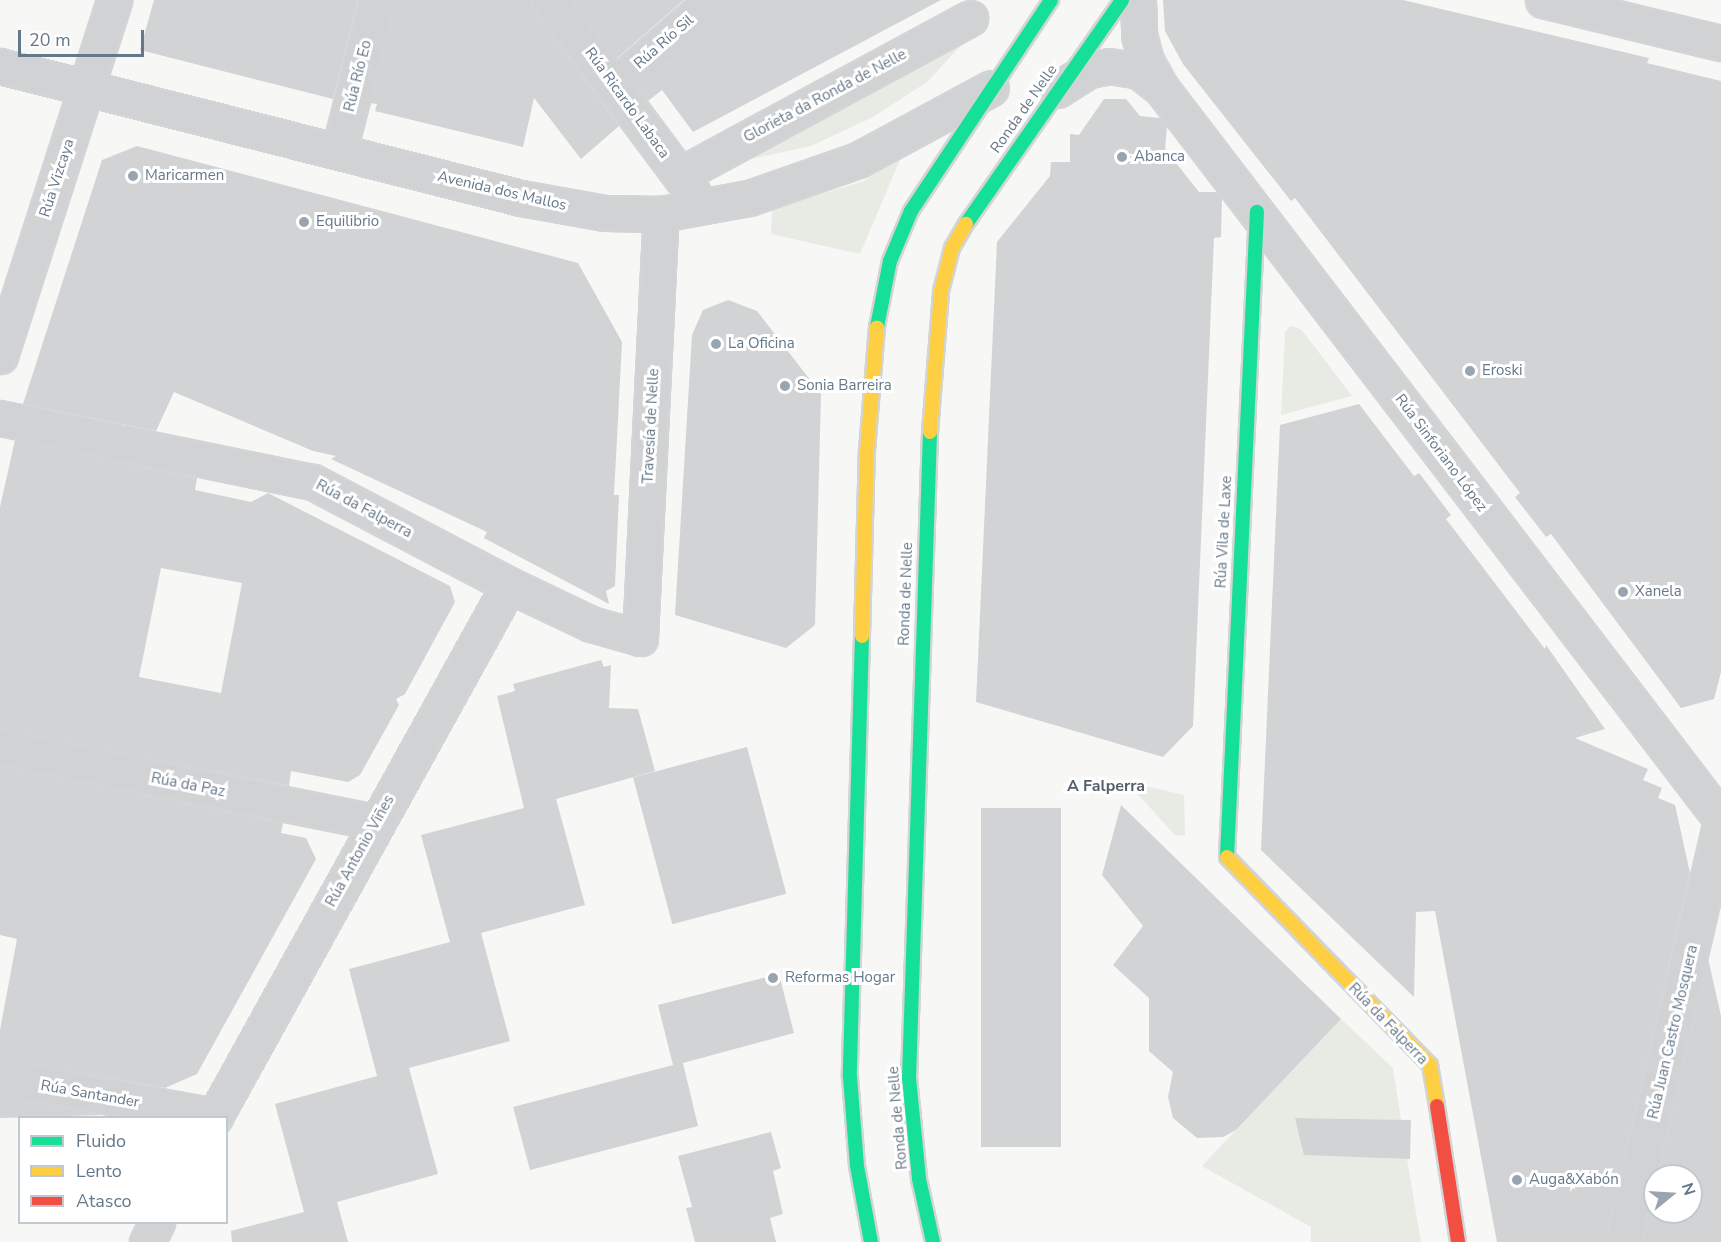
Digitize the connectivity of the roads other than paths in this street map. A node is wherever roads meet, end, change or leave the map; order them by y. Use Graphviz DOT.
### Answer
graph roads {
  1 [pos="114,0"];
  2 [pos="377,0"];
  3 [pos="549,0"];
  4 [pos="713,0"];
  5 [pos="1051,0"];
  6 [pos="1122,0"];
  7 [pos="1138,0"];
  8 [pos="1543,0"];
  9 [pos="970,18"];
  10 [pos="1721,43"];
  11 [pos="0,66"];
  12 [pos="615,85"];
  13 [pos="87,88"];
  14 [pos="991,88"];
  15 [pos="1161,88"];
  16 [pos="1057,90"];
  17 [pos="339,151"];
  18 [pos="680,175"];
  19 [pos="703,207"];
  20 [pos="1257,212"];
  21 [pos="661,214"];
  22 [pos="0,356"];
  23 [pos="0,418"];
  24 [pos="508,585"];
  25 [pos="640,638"];
  26 [pos="0,747"];
  27 [pos="1721,820"];
  28 [pos="375,822"];
  29 [pos="1224,854"];
  30 [pos="0,1077"];
  31 [pos="210,1116"];
  32 [pos="216,1116"];
  33 [pos="156,1224"];
  34 [pos="147,1242"];
  35 [pos="871,1242"];
  36 [pos="933,1242"];
  37 [pos="1458,1242"];
  38 [pos="1623,1242"];
  1 -- 13 [label="street, Rúa Vizcaya"];
  2 -- 17 [label="street, Rúa Río Eo"];
  3 -- 12 [label="street, Rúa Ricardo Labaca"];
  4 -- 12 [label="street, Rúa Río Sil"];
  5 -- 14 [label="street"];
  6 -- 16 [label="street, Ronda de Nelle"];
  7 -- 15 [label="street, Rúa Sinforiano López"];
  8 -- 10 [label="street"];
  9 -- 18 [label="street, Glorieta da Ronda de Nelle"];
  11 -- 13 [label="street, Avenida dos Mallos"];
  12 -- 18 [label="street, Rúa Ricardo Labaca"];
  13 -- 17 [label="street, Avenida dos Mallos"];
  13 -- 22 [label="street, Rúa Vizcaya"];
  14 -- 19 [label="street, Avenida dos Mallos"];
  14 -- 35 [label="street"];
  15 -- 16 [label="street, Rúa Sinforiano López"];
  15 -- 20 [label="street, Rúa Sinforiano López"];
  16 -- 36 [label="street, Ronda de Nelle"];
  17 -- 21 [label="street, Avenida dos Mallos"];
  18 -- 19 [label="street, Rúa Ricardo Labaca"];
  19 -- 21 [label="street, Avenida dos Mallos"];
  20 -- 27 [label="street, Rúa Sinforiano López"];
  20 -- 29 [label="street, Rúa Vila de Laxe"];
  21 -- 25 [label="street, Travesía de Nelle"];
  23 -- 24 [label="street, Rúa da Falperra"];
  24 -- 25 [label="street, Rúa da Falperra"];
  24 -- 28 [label="street, Rúa Antonio Viñes"];
  26 -- 28 [label="street, Rúa da Paz"];
  27 -- 38 [label="street, Rúa Juan Castro Mosquera"];
  28 -- 32 [label="street, Rúa Antonio Viñes"];
  29 -- 37 [label="street, Rúa da Falperra"];
  30 -- 31 [label="street, Rúa Santander"];
  33 -- 34 [label="street"];
}
